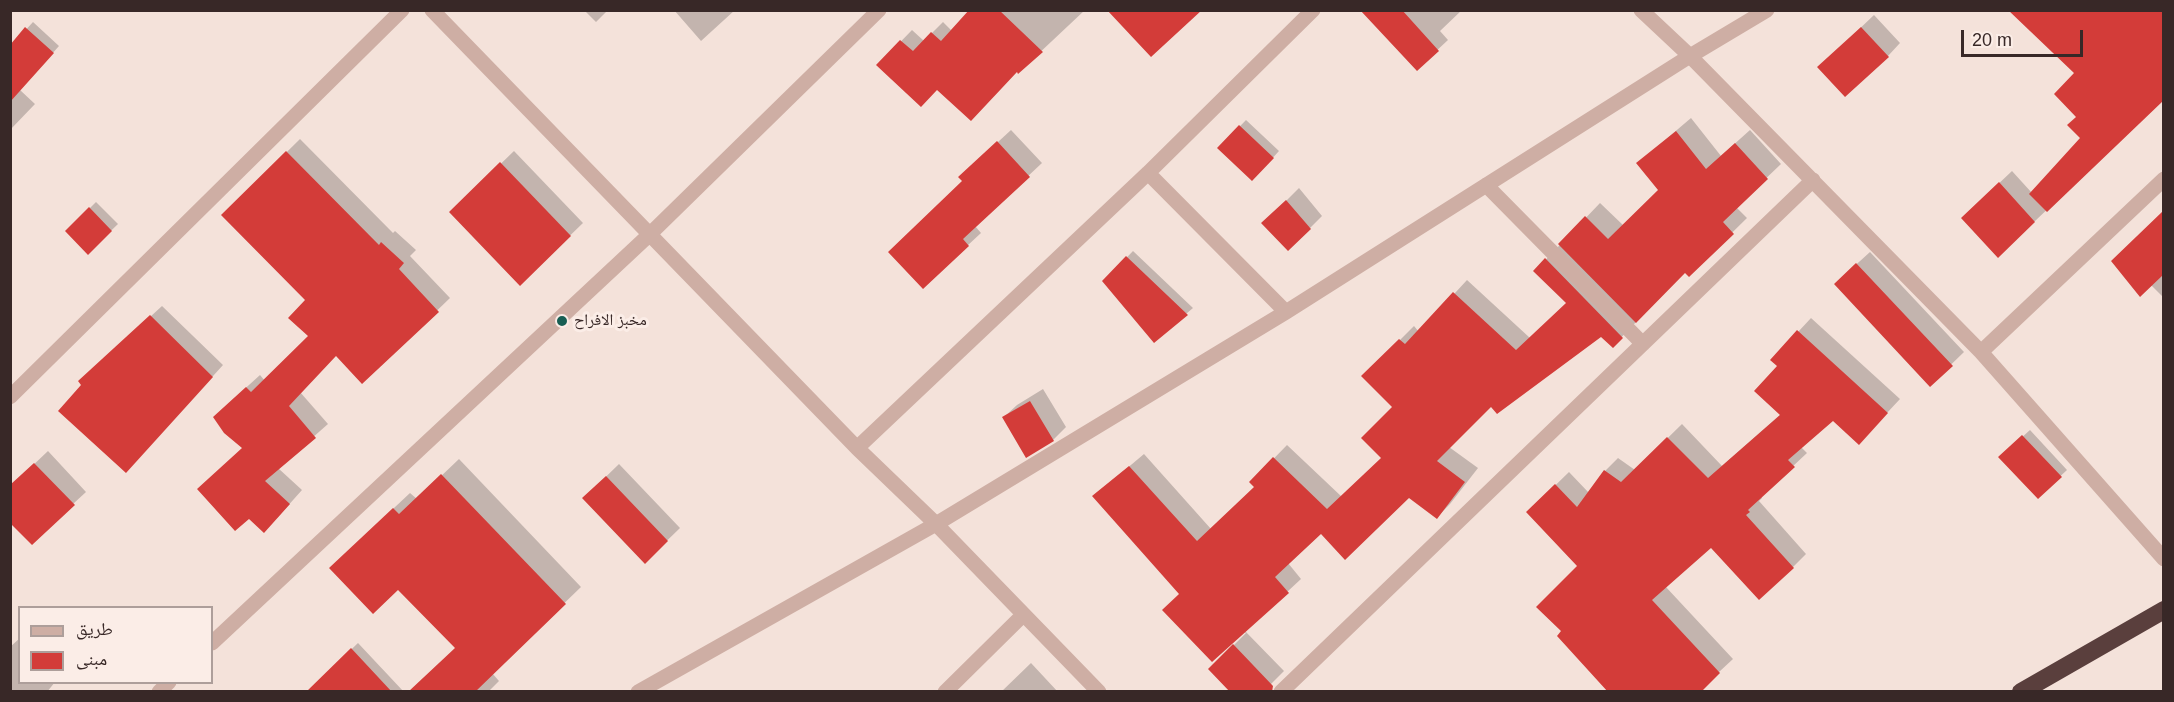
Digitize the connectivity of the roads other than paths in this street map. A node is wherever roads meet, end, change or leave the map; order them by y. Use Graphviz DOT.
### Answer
graph roads {
  1 [pos="402,10"];
  2 [pos="432,10"];
  3 [pos="879,10"];
  4 [pos="1313,10"];
  5 [pos="1641,10"];
  6 [pos="1767,10"];
  7 [pos="1690,56"];
  8 [pos="1148,173"];
  9 [pos="2163,179"];
  10 [pos="1813,180"];
  11 [pos="1486,185"];
  12 [pos="649,235"];
  13 [pos="1286,312"];
  14 [pos="1643,344"];
  15 [pos="1981,352"];
  16 [pos="10,397"];
  17 [pos="857,448"];
  18 [pos="936,524"];
  19 [pos="2163,559"];
  20 [pos="2163,610"];
  21 [pos="1023,615"];
  22 [pos="213,642"];
  23 [pos="638,692"];
  24 [pos="945,692"];
  25 [pos="1099,692"];
  26 [pos="1281,692"];
  27 [pos="2021,692"];
  1 -- 16 [label="street"];
  2 -- 12 [label="street"];
  3 -- 12 [label="street"];
  4 -- 8 [label="street"];
  5 -- 7 [label="street"];
  6 -- 7 [label="street"];
  7 -- 10 [label="street"];
  7 -- 11 [label="street"];
  8 -- 13 [label="street"];
  8 -- 17 [label="street"];
  9 -- 15 [label="street"];
  10 -- 14 [label="street"];
  10 -- 15 [label="street"];
  11 -- 13 [label="street"];
  11 -- 14 [label="street"];
  12 -- 17 [label="street"];
  12 -- 22 [label="street"];
  13 -- 18 [label="street"];
  14 -- 26 [label="street"];
  15 -- 19 [label="street"];
  17 -- 18 [label="street"];
  18 -- 21 [label="street"];
  18 -- 23 [label="street"];
  20 -- 27 [label="highway"];
  21 -- 24 [label="street"];
  21 -- 25 [label="street"];
}
